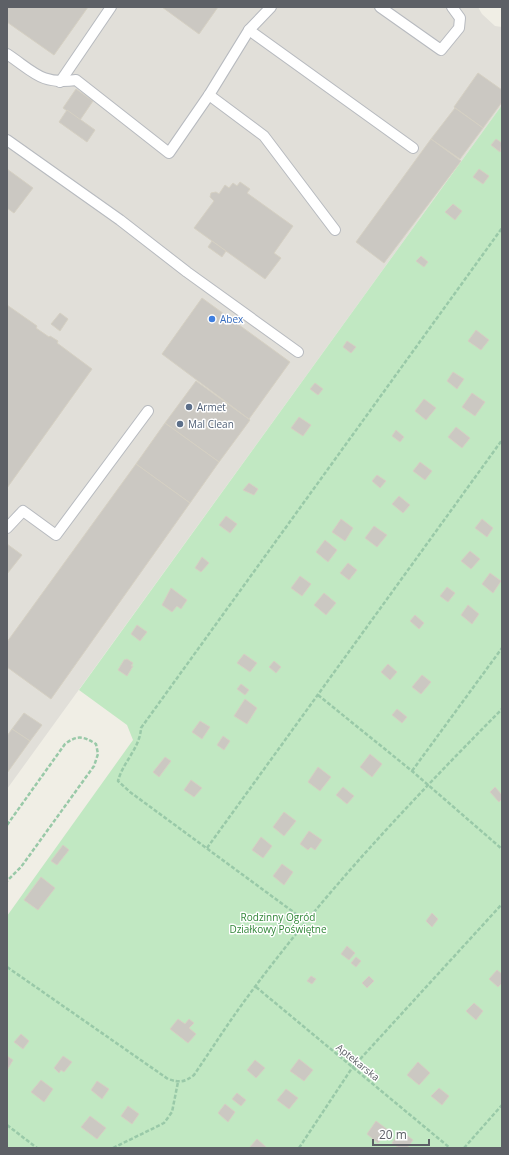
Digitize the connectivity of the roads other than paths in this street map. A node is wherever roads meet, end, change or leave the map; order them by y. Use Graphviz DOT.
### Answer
graph roads {
  1 [pos="111,7"];
  2 [pos="272,7"];
  3 [pos="380,7"];
  4 [pos="452,7"];
  5 [pos="249,30"];
  6 [pos="7,54"];
  7 [pos="60,82"];
  8 [pos="209,95"];
  9 [pos="7,140"];
  10 [pos="413,148"];
  11 [pos="335,230"];
  12 [pos="298,352"];
  13 [pos="148,411"];
  14 [pos="7,528"];
  1 -- 7 [label="lane"];
  2 -- 5 [label="lane"];
  3 -- 4 [label="lane"];
  5 -- 8 [label="lane"];
  5 -- 10 [label="lane"];
  6 -- 7 [label="lane"];
  7 -- 8 [label="lane"];
  8 -- 11 [label="lane"];
  9 -- 12 [label="lane"];
  13 -- 14 [label="lane"];
}
